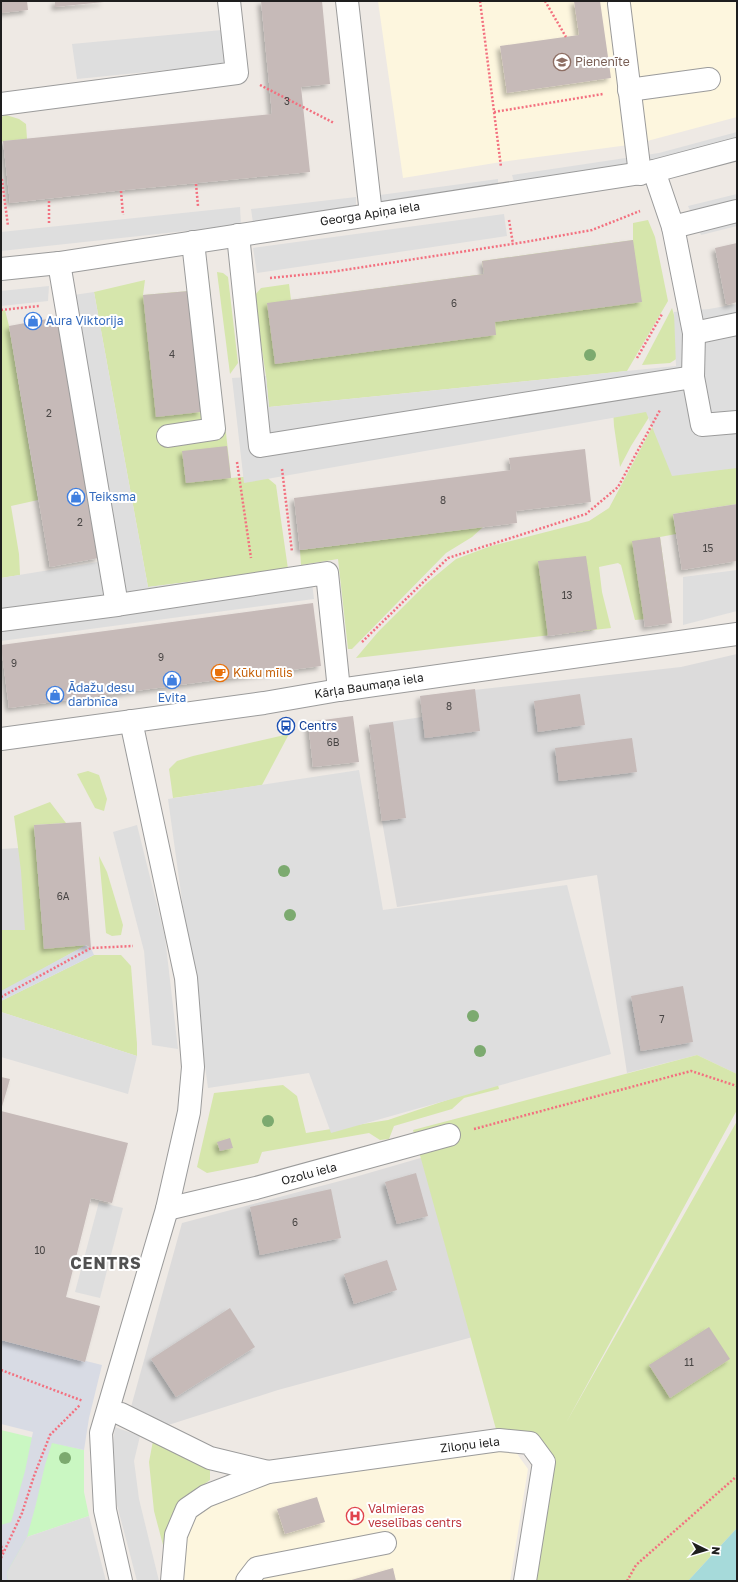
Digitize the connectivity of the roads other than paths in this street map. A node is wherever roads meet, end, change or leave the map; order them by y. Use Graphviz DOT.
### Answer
graph roads {
  1 [pos="229,1"];
  2 [pos="347,1"];
  3 [pos="618,4"];
  4 [pos="709,79"];
  5 [pos="630,90"];
  6 [pos="1,104"];
  7 [pos="737,149"];
  8 [pos="647,173"];
  9 [pos="737,210"];
  10 [pos="371,214"];
  11 [pos="673,227"];
  12 [pos="238,235"];
  13 [pos="193,242"];
  14 [pos="59,263"];
  15 [pos="1,269"];
  16 [pos="737,324"];
  17 [pos="694,333"];
  18 [pos="693,377"];
  19 [pos="737,422"];
  20 [pos="168,436"];
  21 [pos="117,605"];
  22 [pos="1,620"];
  23 [pos="737,634"];
  24 [pos="339,690"];
  25 [pos="131,721"];
  26 [pos="1,739"];
  27 [pos="449,1135"];
  28 [pos="167,1209"];
  29 [pos="121,1414"];
  30 [pos="268,1472"];
  31 [pos="385,1543"];
  32 [pos="121,1581"];
  33 [pos="172,1581"];
  34 [pos="247,1581"];
  35 [pos="525,1581"];
  1 -- 6 [label="street"];
  2 -- 10 [label="street"];
  3 -- 5 [label="street"];
  4 -- 5 [label="street"];
  5 -- 8 [label="street"];
  7 -- 8 [label="street, Georga Apiņa iela"];
  8 -- 10 [label="street, Georga Apiņa iela"];
  8 -- 11 [label="street"];
  9 -- 11 [label="street"];
  10 -- 12 [label="street, Georga Apiņa iela"];
  11 -- 17 [label="street"];
  12 -- 13 [label="street, Georga Apiņa iela"];
  12 -- 18 [label="street"];
  13 -- 14 [label="street, Georga Apiņa iela"];
  13 -- 20 [label="street"];
  14 -- 15 [label="street, Georga Apiņa iela"];
  14 -- 21 [label="street"];
  16 -- 17 [label="street"];
  17 -- 18 [label="street"];
  18 -- 19 [label="street"];
  21 -- 22 [label="street"];
  21 -- 24 [label="street"];
  23 -- 24 [label="street, Kārļa Baumaņa iela"];
  24 -- 25 [label="street, Kārļa Baumaņa iela"];
  25 -- 26 [label="street, Kārļa Baumaņa iela"];
  25 -- 28 [label="street"];
  27 -- 28 [label="street, Ozolu iela"];
  28 -- 32 [label="street"];
  29 -- 30 [label="street, Ziloņu iela"];
  30 -- 33 [label="street, Ziloņu iela"];
  30 -- 35 [label="street, Ziloņu iela"];
  31 -- 34 [label="street"];
}
